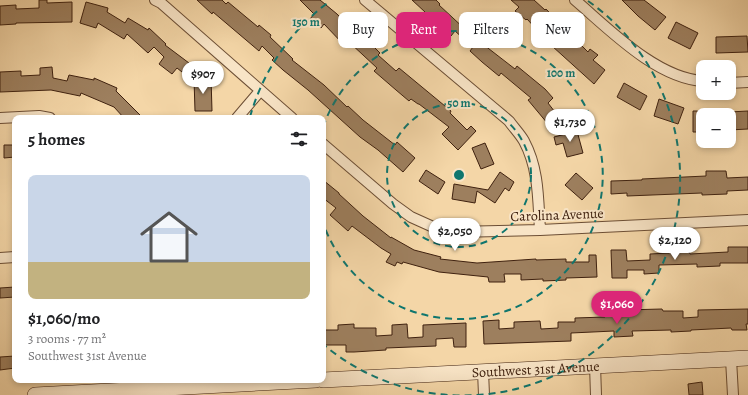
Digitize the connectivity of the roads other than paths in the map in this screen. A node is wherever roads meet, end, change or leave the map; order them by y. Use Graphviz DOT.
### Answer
graph roads {
  1 [pos="155,0"];
  2 [pos="365,0"];
  3 [pos="575,0"];
  4 [pos="696,80"];
  5 [pos="748,82"];
  6 [pos="736,83"];
  7 [pos="260,91"];
  8 [pos="240,115"];
  9 [pos="288,115"];
  10 [pos="12,117"];
  11 [pos="0,118"];
  12 [pos="326,147"];
  13 [pos="748,220"];
  14 [pos="540,230"];
  15 [pos="12,257"];
  16 [pos="0,258"];
  17 [pos="748,358"];
  18 [pos="728,359"];
  19 [pos="595,365"];
  20 [pos="483,371"];
  21 [pos="326,380"];
  22 [pos="240,383"];
  23 [pos="35,395"];
  24 [pos="484,395"];
  25 [pos="596,395"];
  26 [pos="726,395"];
  27 [pos="733,395"];
  1 -- 7 [label="street"];
  2 -- 14 [label="street"];
  3 -- 4 [label="street"];
  5 -- 6 [label="street"];
  7 -- 8 [label="street"];
  7 -- 9 [label="street"];
  10 -- 11 [label="street"];
  12 -- 14 [label="street, Carolina Avenue"];
  13 -- 14 [label="street, Carolina Avenue"];
  15 -- 16 [label="street"];
  17 -- 18 [label="main road, Southwest 31st Avenue"];
  18 -- 19 [label="main road, Southwest 31st Avenue"];
  18 -- 26 [label="street"];
  18 -- 27 [label="street"];
  19 -- 20 [label="main road, Southwest 31st Avenue"];
  19 -- 25 [label="street"];
  20 -- 21 [label="main road, Southwest 31st Avenue"];
  20 -- 24 [label="street"];
  22 -- 23 [label="main road"];
}
